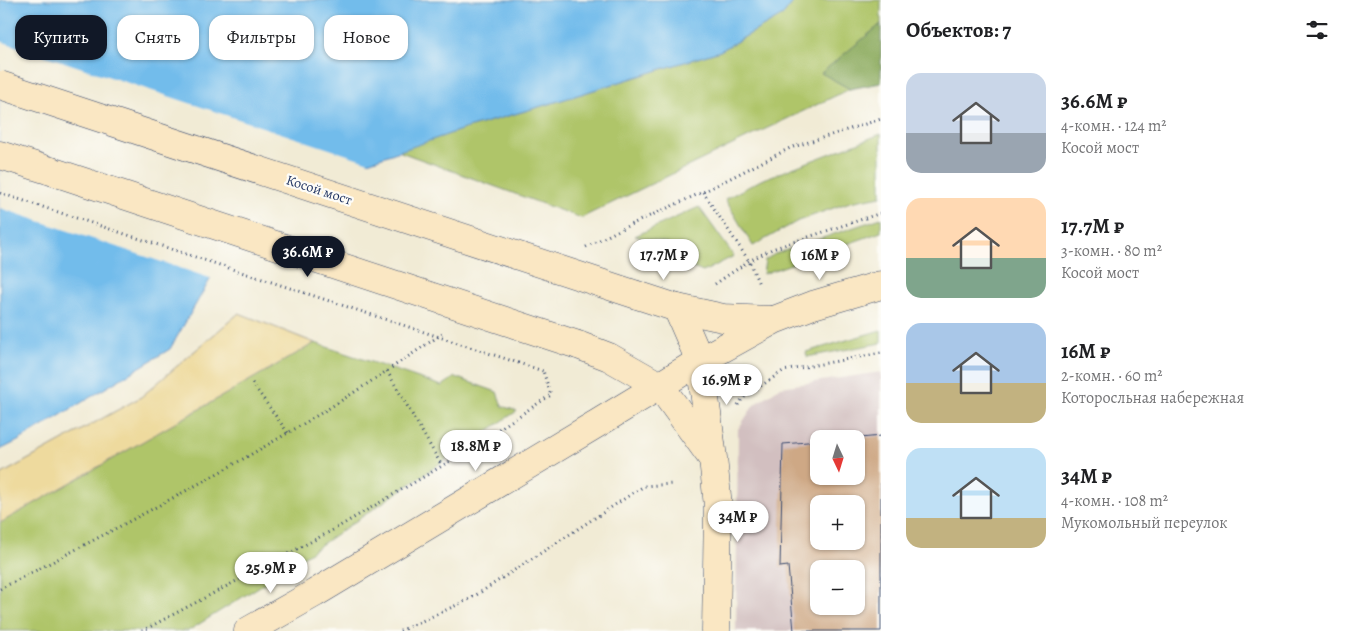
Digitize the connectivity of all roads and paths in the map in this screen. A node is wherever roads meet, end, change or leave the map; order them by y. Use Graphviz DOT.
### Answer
graph roads {
  1 [pos="0,85"];
  2 [pos="881,118"];
  3 [pos="0,155"];
  4 [pos="703,192"];
  5 [pos="0,193"];
  6 [pos="881,213"];
  7 [pos="578,251"];
  8 [pos="749,260"];
  9 [pos="759,284"];
  10 [pos="714,285"];
  11 [pos="881,285"];
  12 [pos="677,308"];
  13 [pos="774,320"];
  14 [pos="881,352"];
  15 [pos="404,360"];
  16 [pos="700,361"];
  17 [pos="387,371"];
  18 [pos="252,383"];
  19 [pos="660,386"];
  20 [pos="734,411"];
  21 [pos="288,434"];
  22 [pos="713,458"];
  23 [pos="442,466"];
  24 [pos="673,484"];
  25 [pos="0,589"];
  26 [pos="142,631"];
  27 [pos="248,631"];
  28 [pos="400,631"];
  29 [pos="716,631"];
  1 -- 12 [label="main road, Косой мост, bridge"];
  2 -- 4 [label="path"];
  3 -- 19 [label="main road, bridge"];
  4 -- 7 [label="path"];
  4 -- 8 [label="path"];
  5 -- 23 [label="path, bridge"];
  6 -- 8 [label="path"];
  8 -- 9 [label="path"];
  8 -- 10 [label="path"];
  11 -- 13 [label="main road"];
  12 -- 13 [label="main road, Косой мост"];
  12 -- 16 [label="main road"];
  13 -- 16 [label="main road"];
  14 -- 20 [label="path"];
  15 -- 17 [label="path"];
  16 -- 19 [label="main road"];
  16 -- 22 [label="main road"];
  17 -- 21 [label="path"];
  17 -- 23 [label="path"];
  18 -- 21 [label="path"];
  19 -- 22 [label="main road"];
  19 -- 27 [label="main road"];
  21 -- 25 [label="path"];
  22 -- 29 [label="main road"];
  23 -- 26 [label="path"];
  24 -- 28 [label="path"];
}
